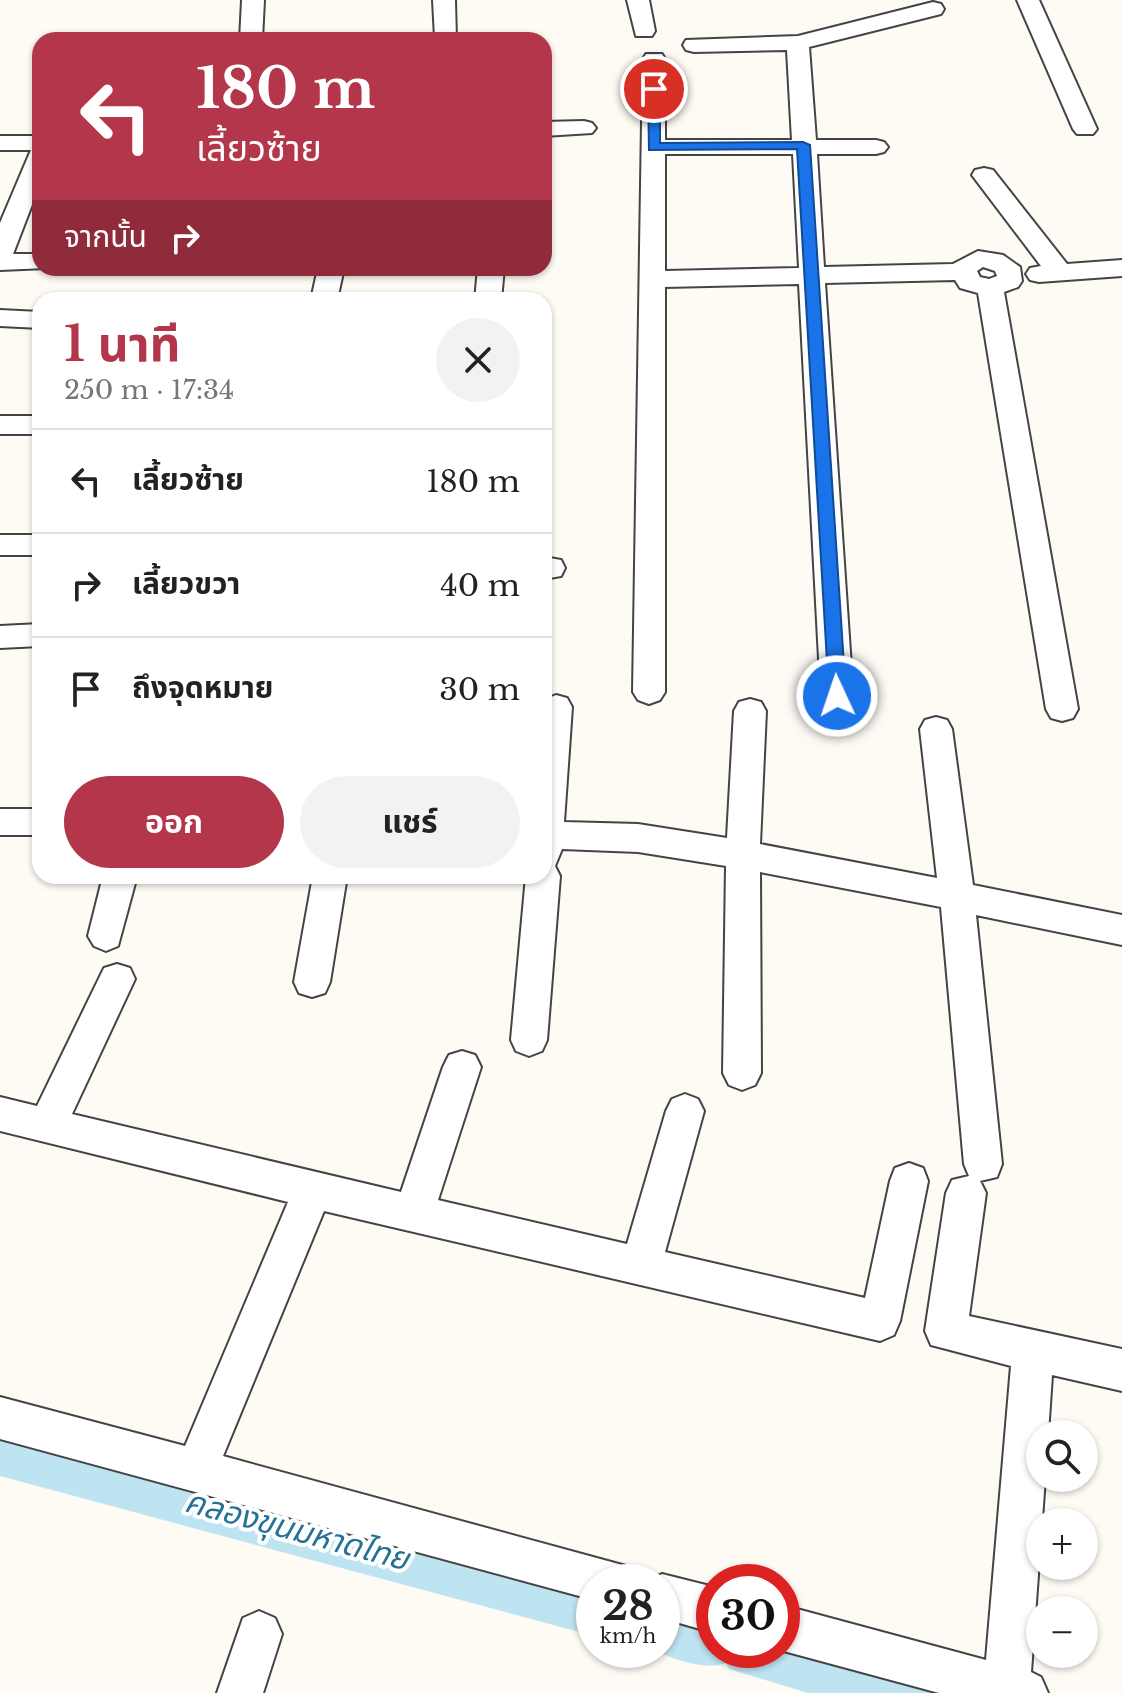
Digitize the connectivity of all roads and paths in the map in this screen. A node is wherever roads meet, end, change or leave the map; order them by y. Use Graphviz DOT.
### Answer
graph roads {
  1 [pos="253,0"];
  2 [pos="444,0"];
  3 [pos="638,0"];
  4 [pos="1028,0"];
  5 [pos="933,9"];
  6 [pos="644,31"];
  7 [pos="251,32"];
  8 [pos="446,32"];
  9 [pos="798,43"];
  10 [pos="694,45"];
  11 [pos="654,59"];
  12 [pos="584,128"];
  13 [pos="552,129"];
  14 [pos="1085,129"];
  15 [pos="0,143"];
  16 [pos="803,145"];
  17 [pos="653,147"];
  18 [pos="876,147"];
  19 [pos="32,152"];
  20 [pos="32,172"];
  21 [pos="984,175"];
  22 [pos="0,254"];
  23 [pos="0,262"];
  24 [pos="32,262"];
  25 [pos="1122,268"];
  26 [pos="1060,273"];
  27 [pos="811,277"];
  28 [pos="652,279"];
  29 [pos="1000,282"];
  30 [pos="0,318"];
  31 [pos="32,320"];
  32 [pos="0,425"];
  33 [pos="32,425"];
  34 [pos="0,545"];
  35 [pos="32,545"];
  36 [pos="32,635"];
  37 [pos="0,637"];
  38 [pos="649,692"];
  39 [pos="837,696"];
  40 [pos="556,707"];
  41 [pos="1062,709"];
  42 [pos="750,711"];
  43 [pos="936,729"];
  44 [pos="552,756"];
  45 [pos="0,822"];
  46 [pos="32,822"];
  47 [pos="552,843"];
  48 [pos="743,854"];
  49 [pos="118,884"];
  50 [pos="329,884"];
  51 [pos="542,884"];
  52 [pos="957,897"];
  53 [pos="1122,930"];
  54 [pos="106,936"];
  55 [pos="117,979"];
  56 [pos="312,982"];
  57 [pos="529,1040"];
  58 [pos="462,1067"];
  59 [pos="742,1073"];
  60 [pos="685,1111"];
  61 [pos="0,1114"];
  62 [pos="47,1126"];
  63 [pos="909,1181"];
  64 [pos="313,1190"];
  65 [pos="414,1213"];
  66 [pos="641,1265"];
  67 [pos="1033,1350"];
  68 [pos="1122,1370"];
  69 [pos="0,1418"];
  70 [pos="196,1471"];
  71 [pos="576,1573"];
  72 [pos="800,1633"];
  73 [pos="259,1634"];
  74 [pos="1016,1690"];
  75 [pos="240,1693"];
  1 -- 7 [label="street"];
  2 -- 8 [label="street"];
  3 -- 6 [label="street"];
  4 -- 14 [label="street"];
  5 -- 9 [label="street"];
  9 -- 10 [label="street"];
  9 -- 16 [label="street"];
  11 -- 17 [label="street"];
  12 -- 13 [label="street"];
  15 -- 19 [label="street"];
  16 -- 17 [label="street"];
  16 -- 18 [label="street"];
  16 -- 27 [label="street"];
  17 -- 28 [label="street"];
  20 -- 22 [label="street"];
  21 -- 26 [label="street"];
  23 -- 24 [label="street"];
  25 -- 26 [label="street"];
  26 -- 29 [label="street"];
  27 -- 28 [label="street"];
  27 -- 29 [label="street"];
  27 -- 39 [label="street"];
  28 -- 38 [label="street"];
  29 -- 41 [label="street"];
  30 -- 31 [label="street"];
  32 -- 33 [label="street"];
  34 -- 35 [label="street"];
  36 -- 37 [label="street"];
  40 -- 44 [label="street"];
  42 -- 48 [label="street"];
  43 -- 52 [label="street"];
  45 -- 46 [label="street"];
  47 -- 48 [label="street"];
  48 -- 52 [label="street"];
  48 -- 59 [label="street"];
  49 -- 54 [label="street"];
  50 -- 56 [label="street"];
  51 -- 57 [label="street"];
  52 -- 53 [label="street"];
  52 -- 67 [label="street"];
  55 -- 62 [label="street"];
  58 -- 65 [label="street"];
  60 -- 66 [label="street"];
  61 -- 62 [label="street"];
  62 -- 64 [label="street"];
  63 -- 66 [label="street"];
  64 -- 65 [label="street"];
  64 -- 70 [label="street"];
  65 -- 66 [label="street"];
  67 -- 68 [label="street"];
  67 -- 74 [label="street"];
  69 -- 70 [label="street"];
  70 -- 71 [label="street"];
  72 -- 74 [label="street"];
  73 -- 75 [label="street"];
}
